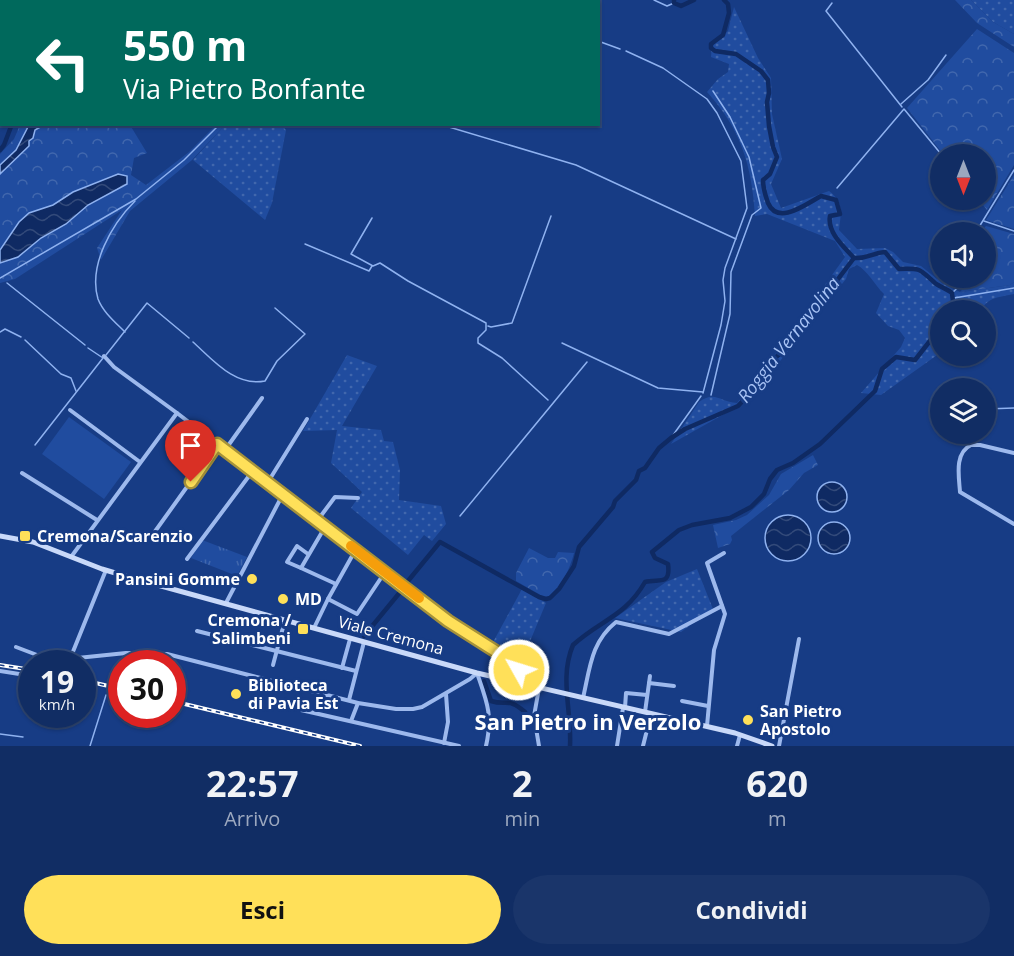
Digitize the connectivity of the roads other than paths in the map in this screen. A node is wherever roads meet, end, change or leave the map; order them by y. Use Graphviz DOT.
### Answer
graph roads {
  1 [pos="104,356"];
  2 [pos="262,398"];
  3 [pos="70,410"];
  4 [pos="177,413"];
  5 [pos="307,419"];
  6 [pos="217,444"];
  7 [pos="225,450"];
  8 [pos="1014,453"];
  9 [pos="140,462"];
  10 [pos="22,472"];
  11 [pos="252,472"];
  12 [pos="268,482"];
  13 [pos="283,494"];
  14 [pos="358,498"];
  15 [pos="97,520"];
  16 [pos="317,521"];
  17 [pos="1014,524"];
  18 [pos="325,527"];
  19 [pos="0,536"];
  20 [pos="151,537"];
  21 [pos="356,549"];
  22 [pos="724,553"];
  23 [pos="309,554"];
  24 [pos="71,557"];
  25 [pos="187,559"];
  26 [pos="301,568"];
  27 [pos="106,570"];
  28 [pos="385,572"];
  29 [pos="337,584"];
  30 [pos="328,599"];
  31 [pos="226,603"];
  32 [pos="722,606"];
  33 [pos="285,620"];
  34 [pos="314,628"];
  35 [pos="197,631"];
  36 [pos="350,639"];
  37 [pos="799,639"];
  38 [pos="364,642"];
  39 [pos="16,647"];
  40 [pos="24,650"];
  41 [pos="74,650"];
  42 [pos="277,651"];
  43 [pos="500,654"];
  44 [pos="96,656"];
  45 [pos="273,665"];
  46 [pos="342,668"];
  47 [pos="519,670"];
  48 [pos="0,671"];
  49 [pos="356,671"];
  50 [pos="477,673"];
  51 [pos="18,674"];
  52 [pos="650,676"];
  53 [pos="650,682"];
  54 [pos="519,683"];
  55 [pos="674,686"];
  56 [pos="539,687"];
  57 [pos="446,694"];
  58 [pos="647,695"];
  59 [pos="583,698"];
  60 [pos="349,700"];
  61 [pos="682,701"];
  62 [pos="358,703"];
  63 [pos="708,706"];
  64 [pos="624,708"];
  65 [pos="301,710"];
  66 [pos="648,713"];
  67 [pos="351,721"];
  68 [pos="707,726"];
  69 [pos="740,735"];
  70 [pos="444,743"];
  71 [pos="459,746"];
  72 [pos="486,746"];
  73 [pos="538,746"];
  74 [pos="617,746"];
  75 [pos="644,746"];
  76 [pos="737,746"];
  77 [pos="772,746"];
  78 [pos="779,746"];
  1 -- 4 [label="street"];
  2 -- 7 [label="street"];
  3 -- 9 [label="street"];
  4 -- 6 [label="street"];
  4 -- 9 [label="street"];
  5 -- 12 [label="street"];
  6 -- 7 [label="street"];
  6 -- 20 [label="street"];
  7 -- 11 [label="street"];
  8 -- 17 [label="street"];
  9 -- 15 [label="street"];
  10 -- 15 [label="street"];
  11 -- 12 [label="street"];
  11 -- 25 [label="street"];
  12 -- 13 [label="street"];
  13 -- 16 [label="street"];
  13 -- 31 [label="street"];
  14 -- 16 [label="street"];
  15 -- 24 [label="street"];
  16 -- 18 [label="street"];
  18 -- 21 [label="street"];
  18 -- 23 [label="street"];
  19 -- 24 [label="main road, Viale Cremona"];
  21 -- 28 [label="street"];
  21 -- 29 [label="street"];
  22 -- 32 [label="street"];
  23 -- 26 [label="street"];
  23 -- 26 [label="street"];
  24 -- 27 [label="main road, Viale Cremona"];
  26 -- 29 [label="street"];
  27 -- 31 [label="main road, Viale Cremona"];
  27 -- 41 [label="street"];
  28 -- 30 [label="street"];
  28 -- 43 [label="street"];
  29 -- 30 [label="street"];
  30 -- 34 [label="street"];
  31 -- 33 [label="main road, Viale Cremona"];
  32 -- 59 [label="street"];
  32 -- 63 [label="street"];
  33 -- 34 [label="main road, Viale Cremona"];
  33 -- 42 [label="street"];
  34 -- 36 [label="main road, Viale Cremona"];
  35 -- 42 [label="street"];
  36 -- 38 [label="main road, Viale Cremona"];
  36 -- 46 [label="street"];
  37 -- 78 [label="street"];
  38 -- 49 [label="street"];
  38 -- 50 [label="main road, Viale Cremona"];
  39 -- 40 [label="street"];
  42 -- 45 [label="street"];
  42 -- 46 [label="street"];
  43 -- 47 [label="street"];
  43 -- 47 [label="street"];
  44 -- 60 [label="street"];
  46 -- 49 [label="street"];
  47 -- 54 [label="street"];
  48 -- 51 [label="street"];
  49 -- 60 [label="street"];
  50 -- 54 [label="main road, Viale Cremona"];
  50 -- 57 [label="street"];
  50 -- 72 [label="street"];
  52 -- 53 [label="street"];
  53 -- 55 [label="street"];
  53 -- 58 [label="street"];
  54 -- 56 [label="main road, Viale Cremona"];
  56 -- 59 [label="main road, Viale Cremona"];
  56 -- 73 [label="street"];
  57 -- 62 [label="street"];
  57 -- 70 [label="street"];
  58 -- 64 [label="street"];
  58 -- 66 [label="street"];
  59 -- 64 [label="main road, Viale Cremona"];
  60 -- 62 [label="street"];
  61 -- 63 [label="street"];
  62 -- 67 [label="street"];
  63 -- 68 [label="street"];
  64 -- 66 [label="main road, Viale Cremona"];
  64 -- 74 [label="street"];
  65 -- 67 [label="street"];
  66 -- 68 [label="main road, Viale Cremona"];
  66 -- 75 [label="street"];
  67 -- 70 [label="street"];
  68 -- 69 [label="main road, Viale Cremona"];
  69 -- 76 [label="street"];
  69 -- 77 [label="main road, Viale Cremona"];
  70 -- 71 [label="street"];
}
